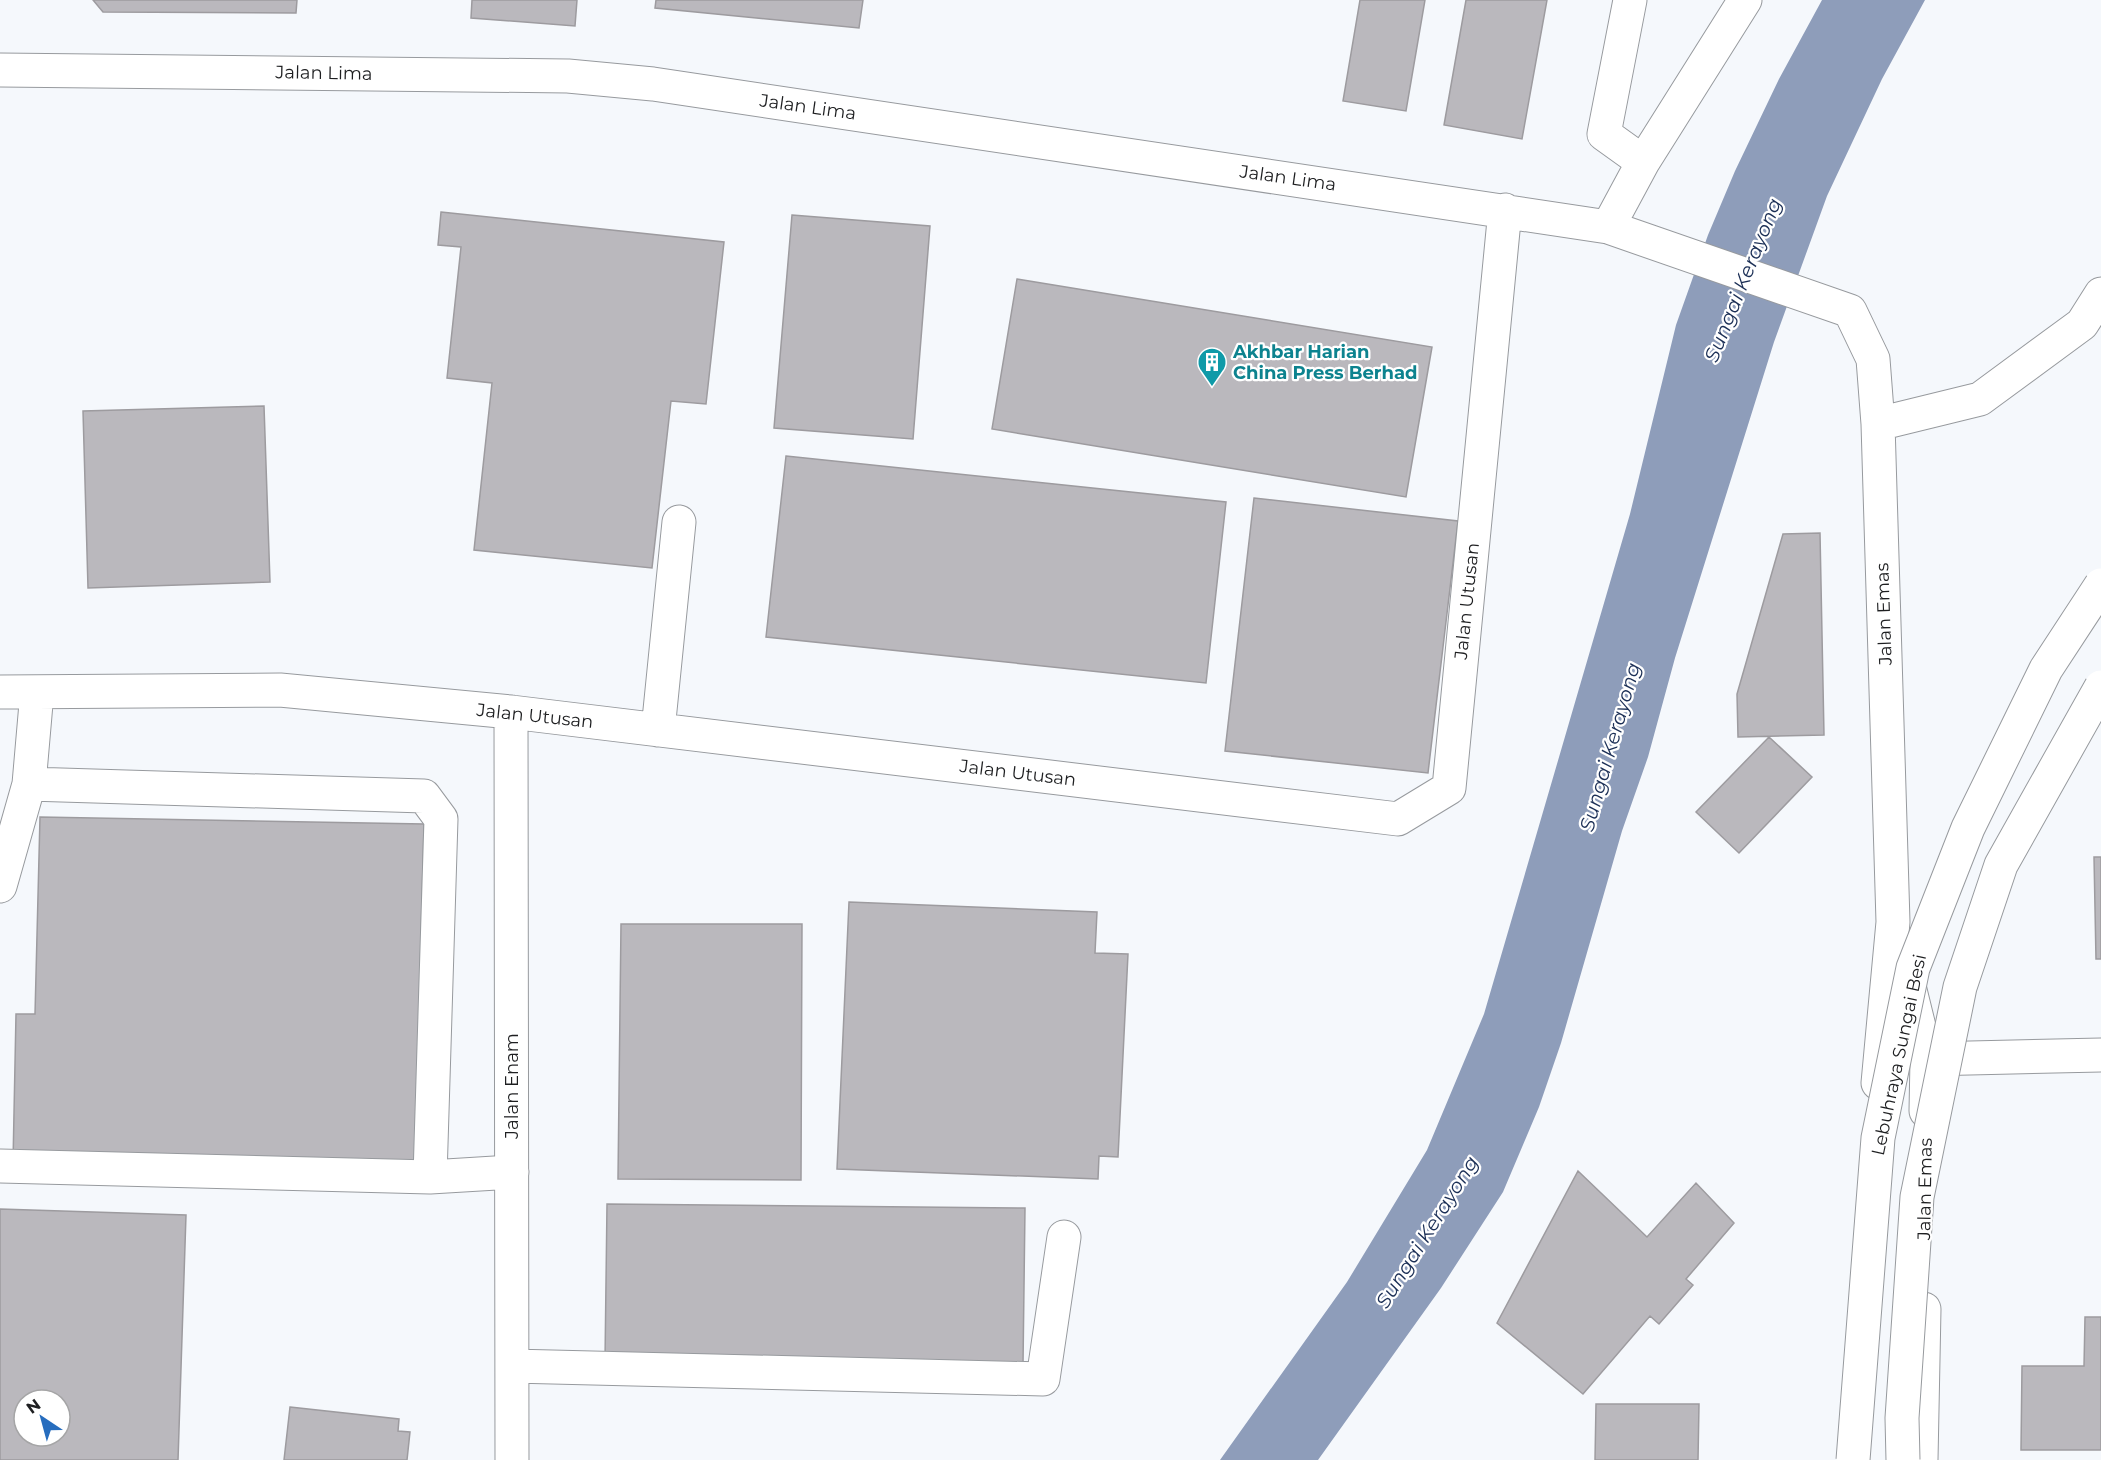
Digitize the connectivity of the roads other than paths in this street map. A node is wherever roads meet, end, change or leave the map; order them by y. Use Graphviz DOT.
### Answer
graph roads {
  1 [pos="1630,0"];
  2 [pos="1745,0"];
  3 [pos="0,70"];
  4 [pos="1643,162"];
  5 [pos="1505,210"];
  6 [pos="1608,227"];
  7 [pos="2101,294"];
  8 [pos="1850,311"];
  9 [pos="1878,424"];
  10 [pos="679,522"];
  11 [pos="2101,585"];
  12 [pos="2101,687"];
  13 [pos="0,692"];
  14 [pos="37,692"];
  15 [pos="511,712"];
  16 [pos="657,730"];
  17 [pos="29,784"];
  18 [pos="0,886"];
  19 [pos="1893,922"];
  20 [pos="2101,1055"];
  21 [pos="1927,1059"];
  22 [pos="0,1166"];
  23 [pos="512,1172"];
  24 [pos="430,1177"];
  25 [pos="1064,1236"];
  26 [pos="512,1366"];
  27 [pos="512,1460"];
  28 [pos="1841,1460"];
  29 [pos="1853,1460"];
  30 [pos="1903,1460"];
  31 [pos="1921,1460"];
  1 -- 4 [label="main road"];
  2 -- 4 [label="main road"];
  3 -- 5 [label="main road, Jalan Lima"];
  4 -- 6 [label="main road"];
  5 -- 6 [label="main road, Jalan Lima"];
  5 -- 16 [label="main road, Jalan Utusan"];
  6 -- 8 [label="main road, Jalan Lima"];
  7 -- 9 [label="main road"];
  8 -- 9 [label="main road, Jalan Emas"];
  9 -- 19 [label="main road, Jalan Emas"];
  10 -- 16 [label="main road"];
  11 -- 29 [label="main road, Lebuhraya Sungai Besi, bridge"];
  12 -- 30 [label="main road, bridge"];
  13 -- 14 [label="main road, Jalan Utusan"];
  14 -- 15 [label="main road, Jalan Utusan"];
  14 -- 17 [label="main road"];
  15 -- 16 [label="main road, Jalan Utusan"];
  15 -- 23 [label="main road, Jalan Enam"];
  17 -- 18 [label="main road"];
  17 -- 24 [label="main road"];
  19 -- 21 [label="main road, Jalan Emas"];
  19 -- 28 [label="main road, Jalan Emas"];
  20 -- 21 [label="main road"];
  21 -- 31 [label="main road, Jalan Emas"];
  22 -- 24 [label="main road"];
  23 -- 24 [label="main road"];
  23 -- 26 [label="main road, Jalan Enam"];
  25 -- 26 [label="main road"];
  26 -- 27 [label="main road, Jalan Enam"];
}
